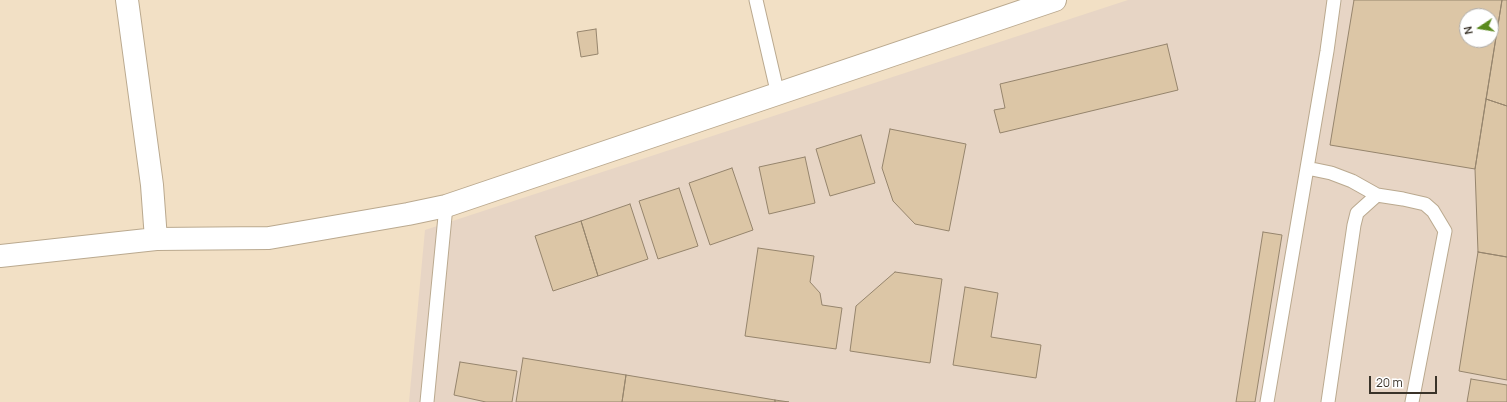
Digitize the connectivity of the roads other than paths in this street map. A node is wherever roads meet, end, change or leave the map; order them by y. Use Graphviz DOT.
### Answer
graph roads {
  1 [pos="128,0"];
  2 [pos="756,0"];
  3 [pos="1056,0"];
  4 [pos="1334,0"];
  5 [pos="778,95"];
  6 [pos="1307,168"];
  7 [pos="1377,195"];
  8 [pos="446,206"];
  9 [pos="156,239"];
  10 [pos="0,256"];
  11 [pos="427,402"];
  12 [pos="1267,402"];
  13 [pos="1328,402"];
  14 [pos="1412,402"];
  1 -- 9 [label="street"];
  2 -- 5 [label="lane"];
  3 -- 5 [label="street"];
  4 -- 6 [label="lane"];
  5 -- 8 [label="street"];
  6 -- 7 [label="lane"];
  6 -- 12 [label="lane"];
  7 -- 13 [label="lane"];
  7 -- 14 [label="lane"];
  8 -- 9 [label="street"];
  8 -- 11 [label="lane"];
  9 -- 10 [label="street"];
}
